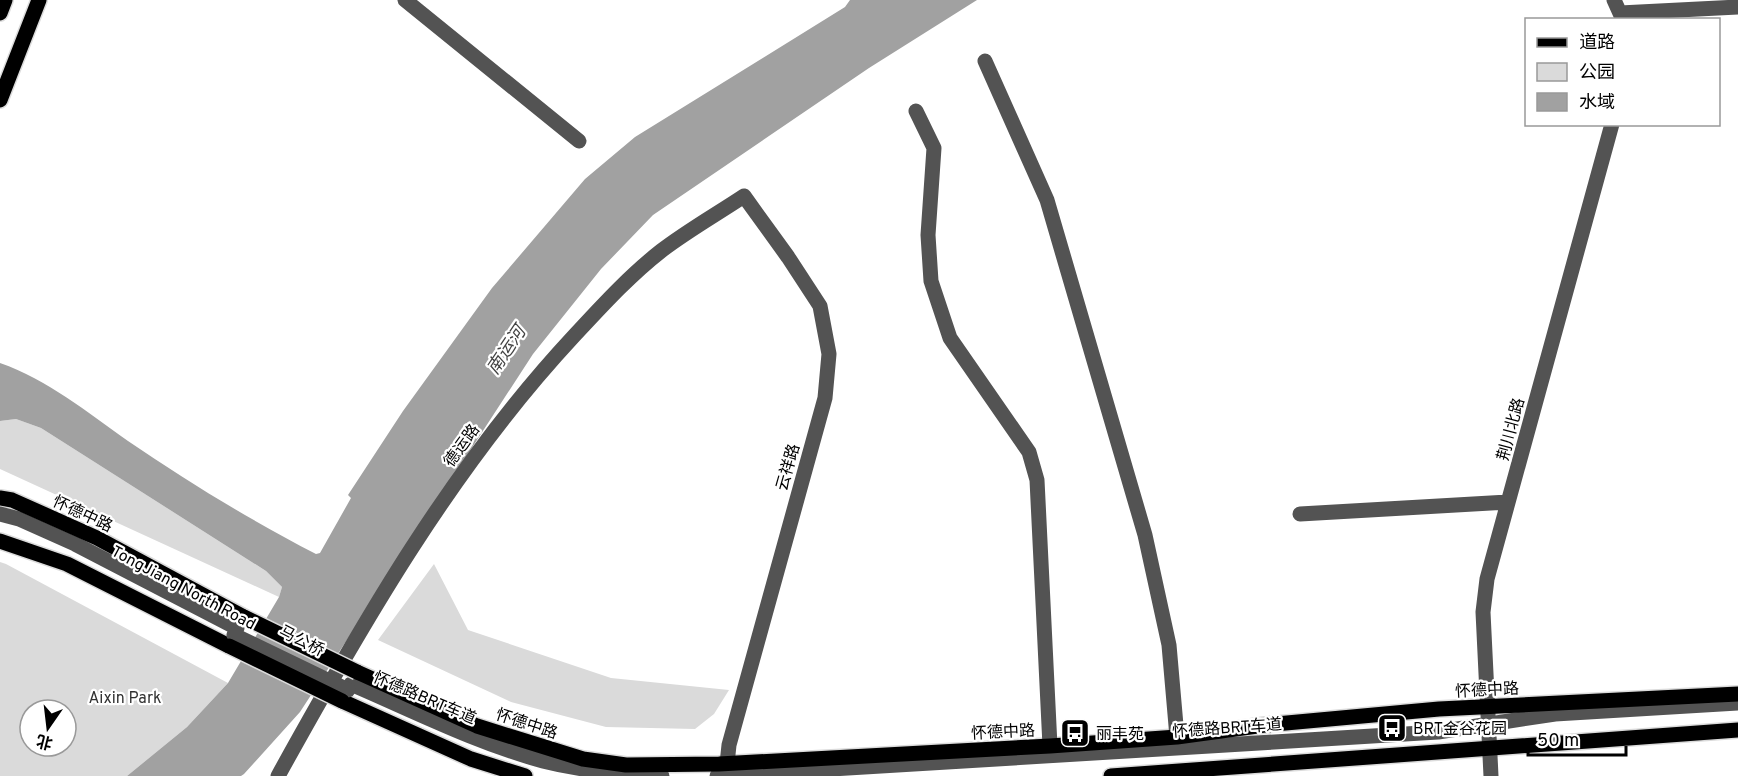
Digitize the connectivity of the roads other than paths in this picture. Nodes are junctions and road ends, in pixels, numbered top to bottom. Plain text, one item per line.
1 (5, 0) edge
2 (39, 0) edge
3 (405, 0) edge
4 (1738, 7) edge
5 (1619, 11) edge
6 (0, 13) edge
7 (985, 61) dead end
8 (0, 100) edge
9 (916, 111) dead end
10 (1611, 126) edge
11 (579, 141) dead end
12 (744, 196) joint
13 (4, 497) edge
14 (1508, 502) junction
15 (0, 514) edge
16 (1300, 514) dead end
17 (0, 523) edge
18 (0, 540) edge
19 (236, 631) junction
20 (349, 687) junction
21 (1738, 694) edge
22 (1738, 703) edge
23 (1488, 706) junction
24 (1738, 711) edge
25 (1489, 728) junction
26 (1738, 730) edge
27 (1177, 737) junction
28 (1050, 746) junction
29 (1489, 748) junction
30 (727, 764) junction
31 (278, 776) edge
32 (525, 776) edge
33 (576, 776) edge
34 (662, 776) edge
35 (717, 776) edge
36 (878, 776) edge
37 (1112, 776) edge
38 (1491, 776) edge

1 - 6 main road
2 - 8 main road
3 - 11 street
4 - 5 street
7 - 27 street
9 - 28 street
10 - 14 street, 荆川北路
12 - 30 street, 云祥路
12 - 31 street, 德运路
13 - 19 main road, 怀德中路
14 - 16 street
14 - 23 street, 荆川北路
15 - 19 street
17 - 19 street, TongJiang North Road
18 - 19 main road
19 - 20 main road, 马公桥, bridge
19 - 20 main road, bridge
20 - 30 main road, 怀德中路
20 - 32 main road
20 - 33 street, 怀德路BRT车道
20 - 34 street, 怀德路BRT车道
21 - 23 main road, 怀德中路
22 - 25 street, 怀德路BRT车道
23 - 25 street, 荆川北路
23 - 27 main road, 怀德中路
24 - 25 street, 怀德路BRT车道
25 - 29 street, 荆川北路
25 - 35 street, 怀德路BRT车道
25 - 36 street, 怀德路BRT车道
26 - 29 main road
27 - 28 main road, 怀德中路
28 - 30 main road, 怀德中路
29 - 37 main road
29 - 38 street, 荆川北路

